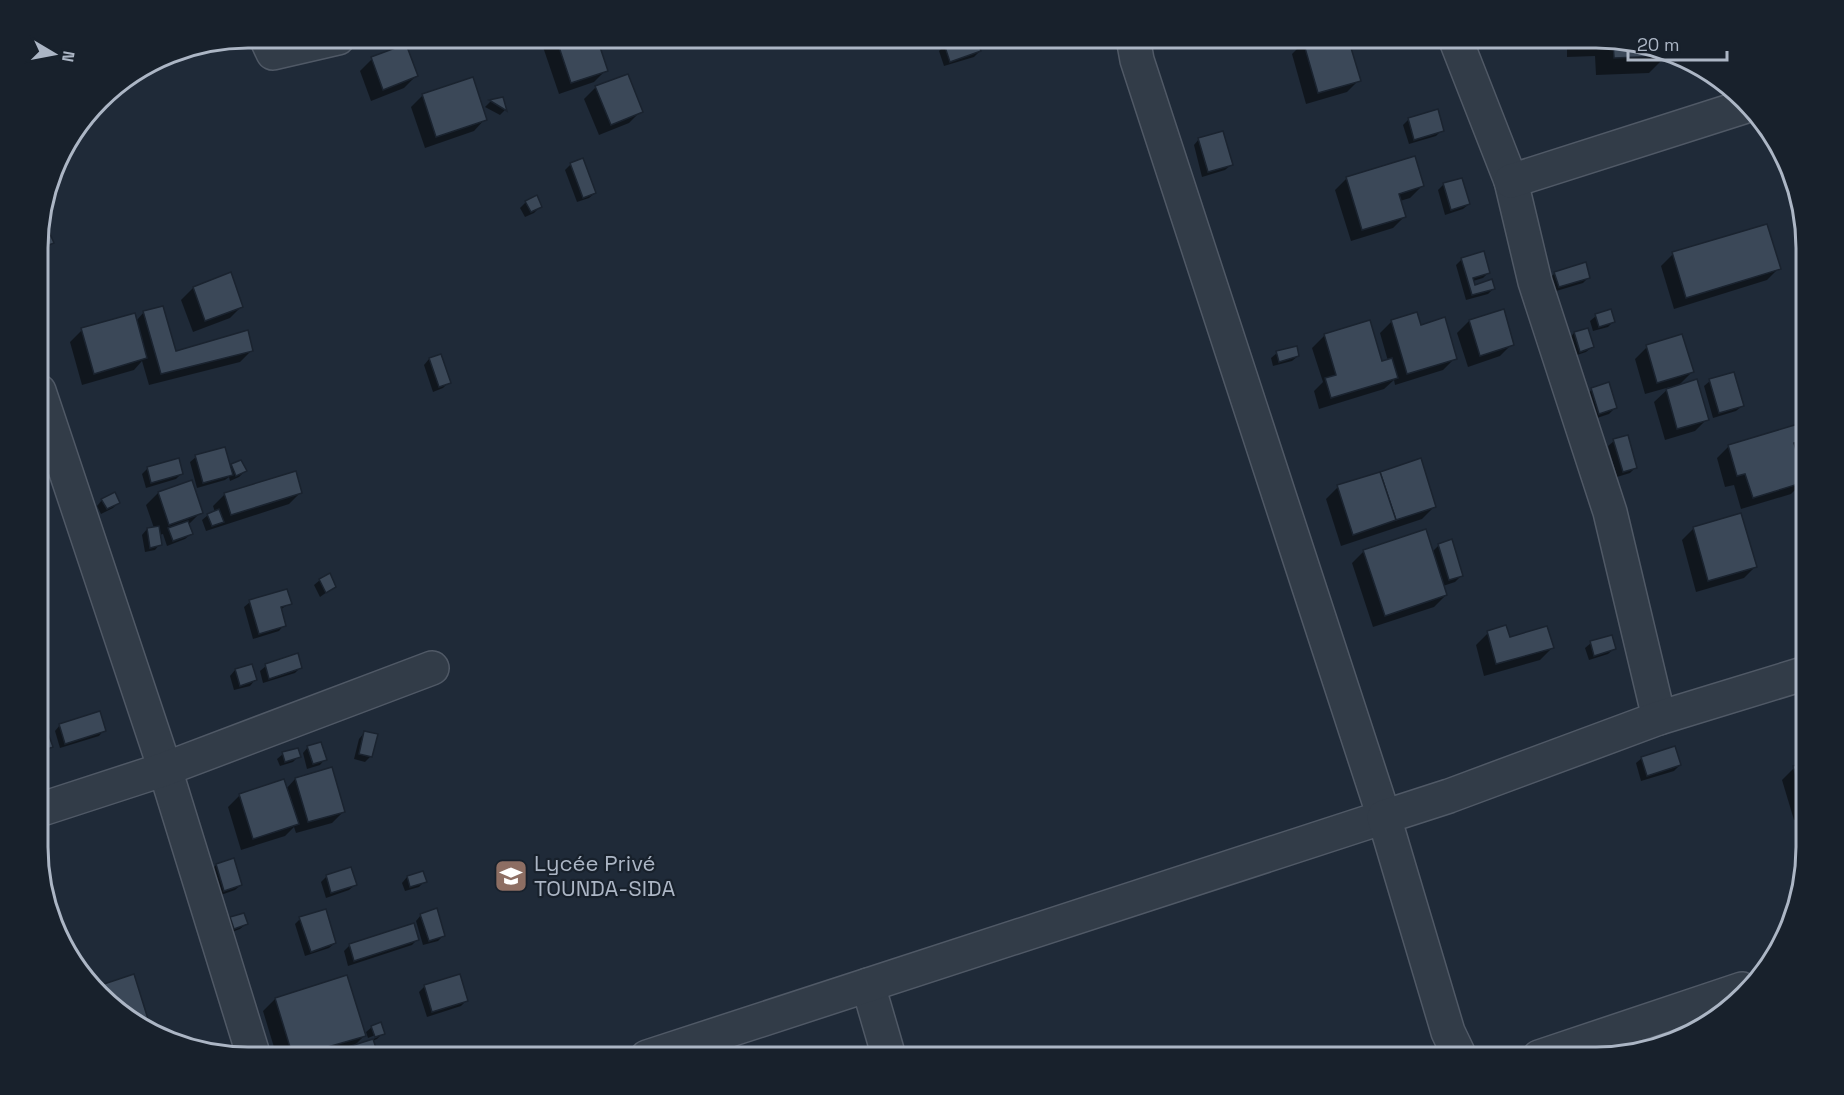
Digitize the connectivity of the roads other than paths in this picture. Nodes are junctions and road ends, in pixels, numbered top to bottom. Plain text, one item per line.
1 (271, 48) edge
2 (292, 48) edge
3 (1135, 48) edge
4 (1459, 48) edge
5 (1738, 108) edge
6 (1511, 181) junction
7 (48, 418) edge
8 (432, 668) dead end
9 (1796, 676) edge
10 (1659, 718) junction
11 (165, 769) junction
12 (48, 807) edge
13 (1384, 817) junction
14 (868, 986) junction
15 (1733, 992) edge
16 (251, 1047) edge
17 (678, 1047) edge
18 (886, 1047) edge
19 (1455, 1047) edge
20 (1569, 1047) edge

1 - 2 street
3 - 13 street
4 - 6 street
5 - 6 street
6 - 10 street
7 - 11 street
8 - 11 street
9 - 10 street
10 - 13 street
11 - 12 street
11 - 16 street
13 - 14 street
13 - 19 street
14 - 17 street
14 - 18 street
15 - 20 street

